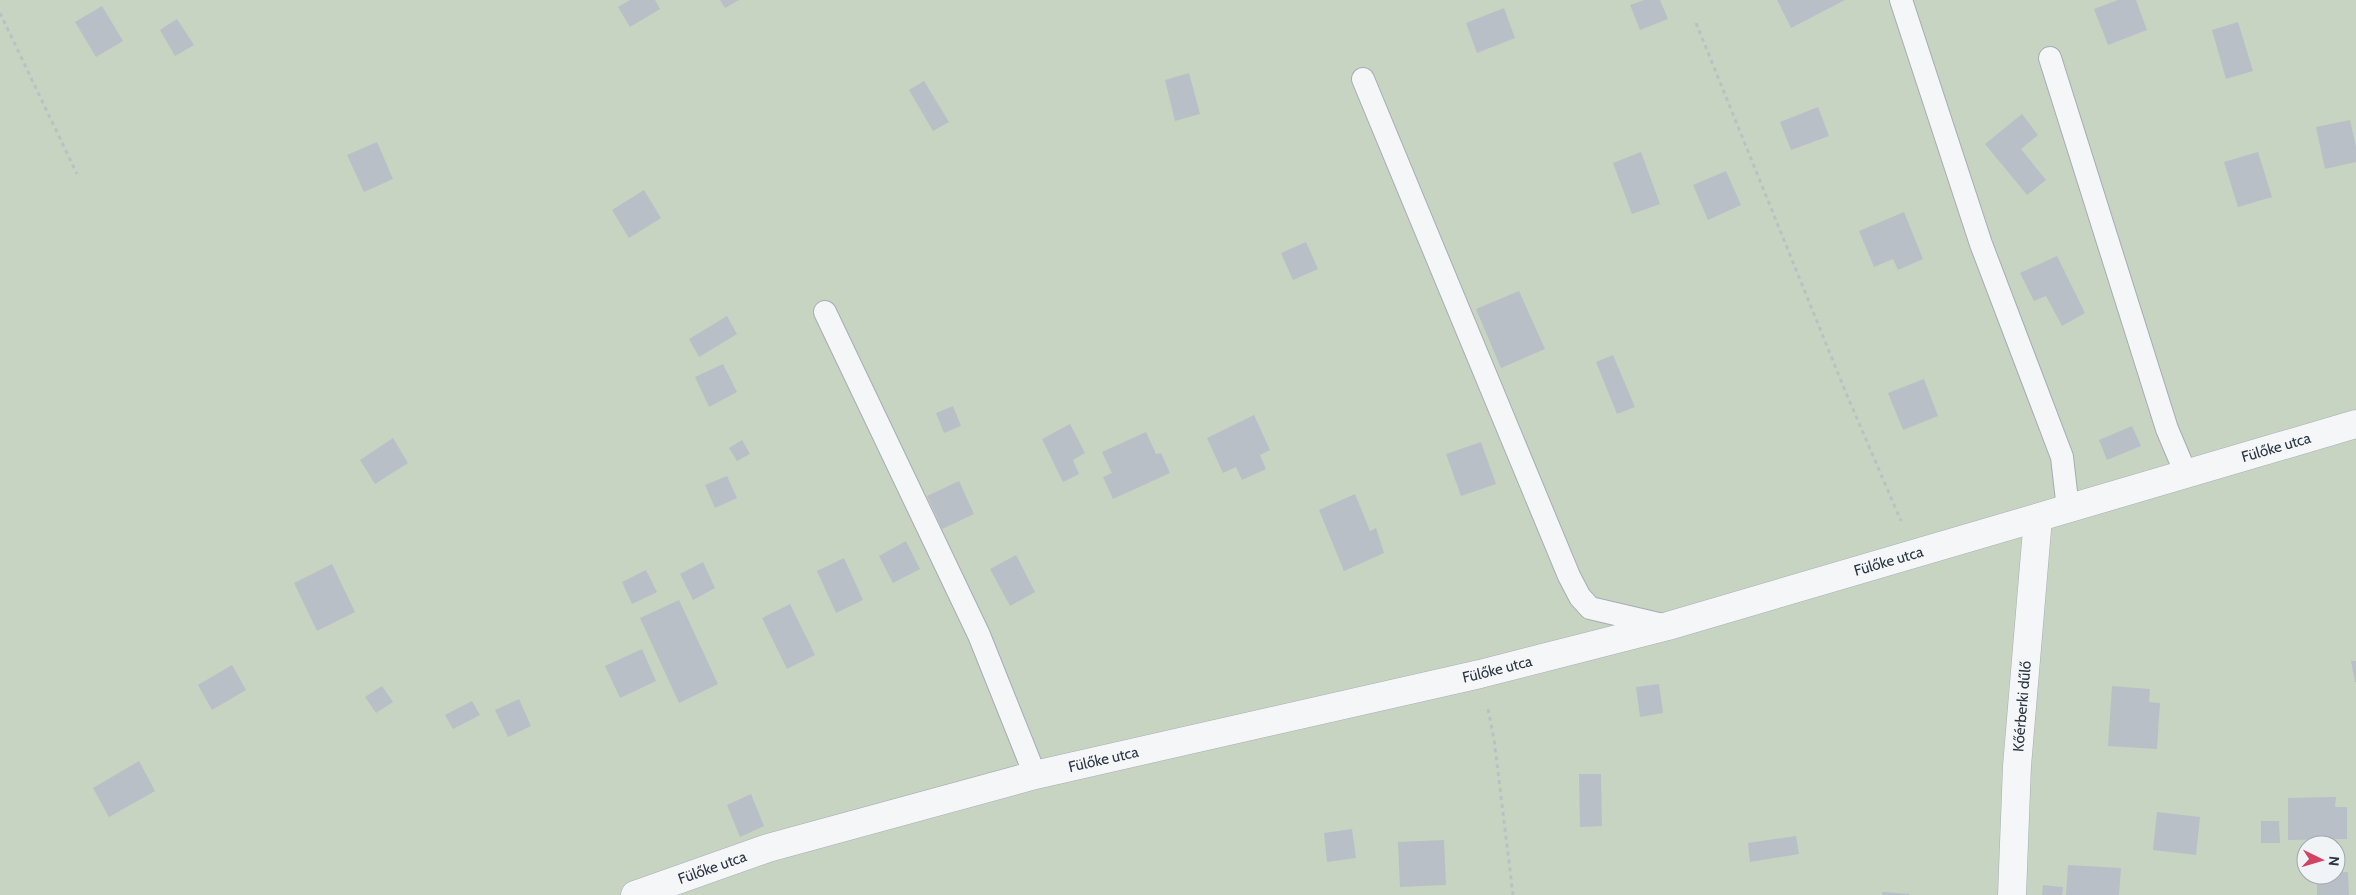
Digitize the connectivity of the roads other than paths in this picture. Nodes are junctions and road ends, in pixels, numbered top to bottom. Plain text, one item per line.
1 (1901, 0) edge
2 (2050, 58) dead end
3 (1363, 79) dead end
4 (825, 312) dead end
5 (2356, 424) edge
6 (2186, 474) junction
7 (2068, 509) junction
8 (2038, 518) junction
9 (1668, 626) junction
10 (1035, 775) junction
11 (635, 895) edge
12 (2012, 895) edge

1 - 7 lane
2 - 6 lane
3 - 9 lane
4 - 10 lane
5 - 6 street, Fülőke utca
6 - 7 street, Fülőke utca
7 - 8 street, Fülőke utca
8 - 9 street, Fülőke utca
8 - 12 street, Kőérberki dűlő
9 - 10 street, Fülőke utca
10 - 11 street, Fülőke utca

